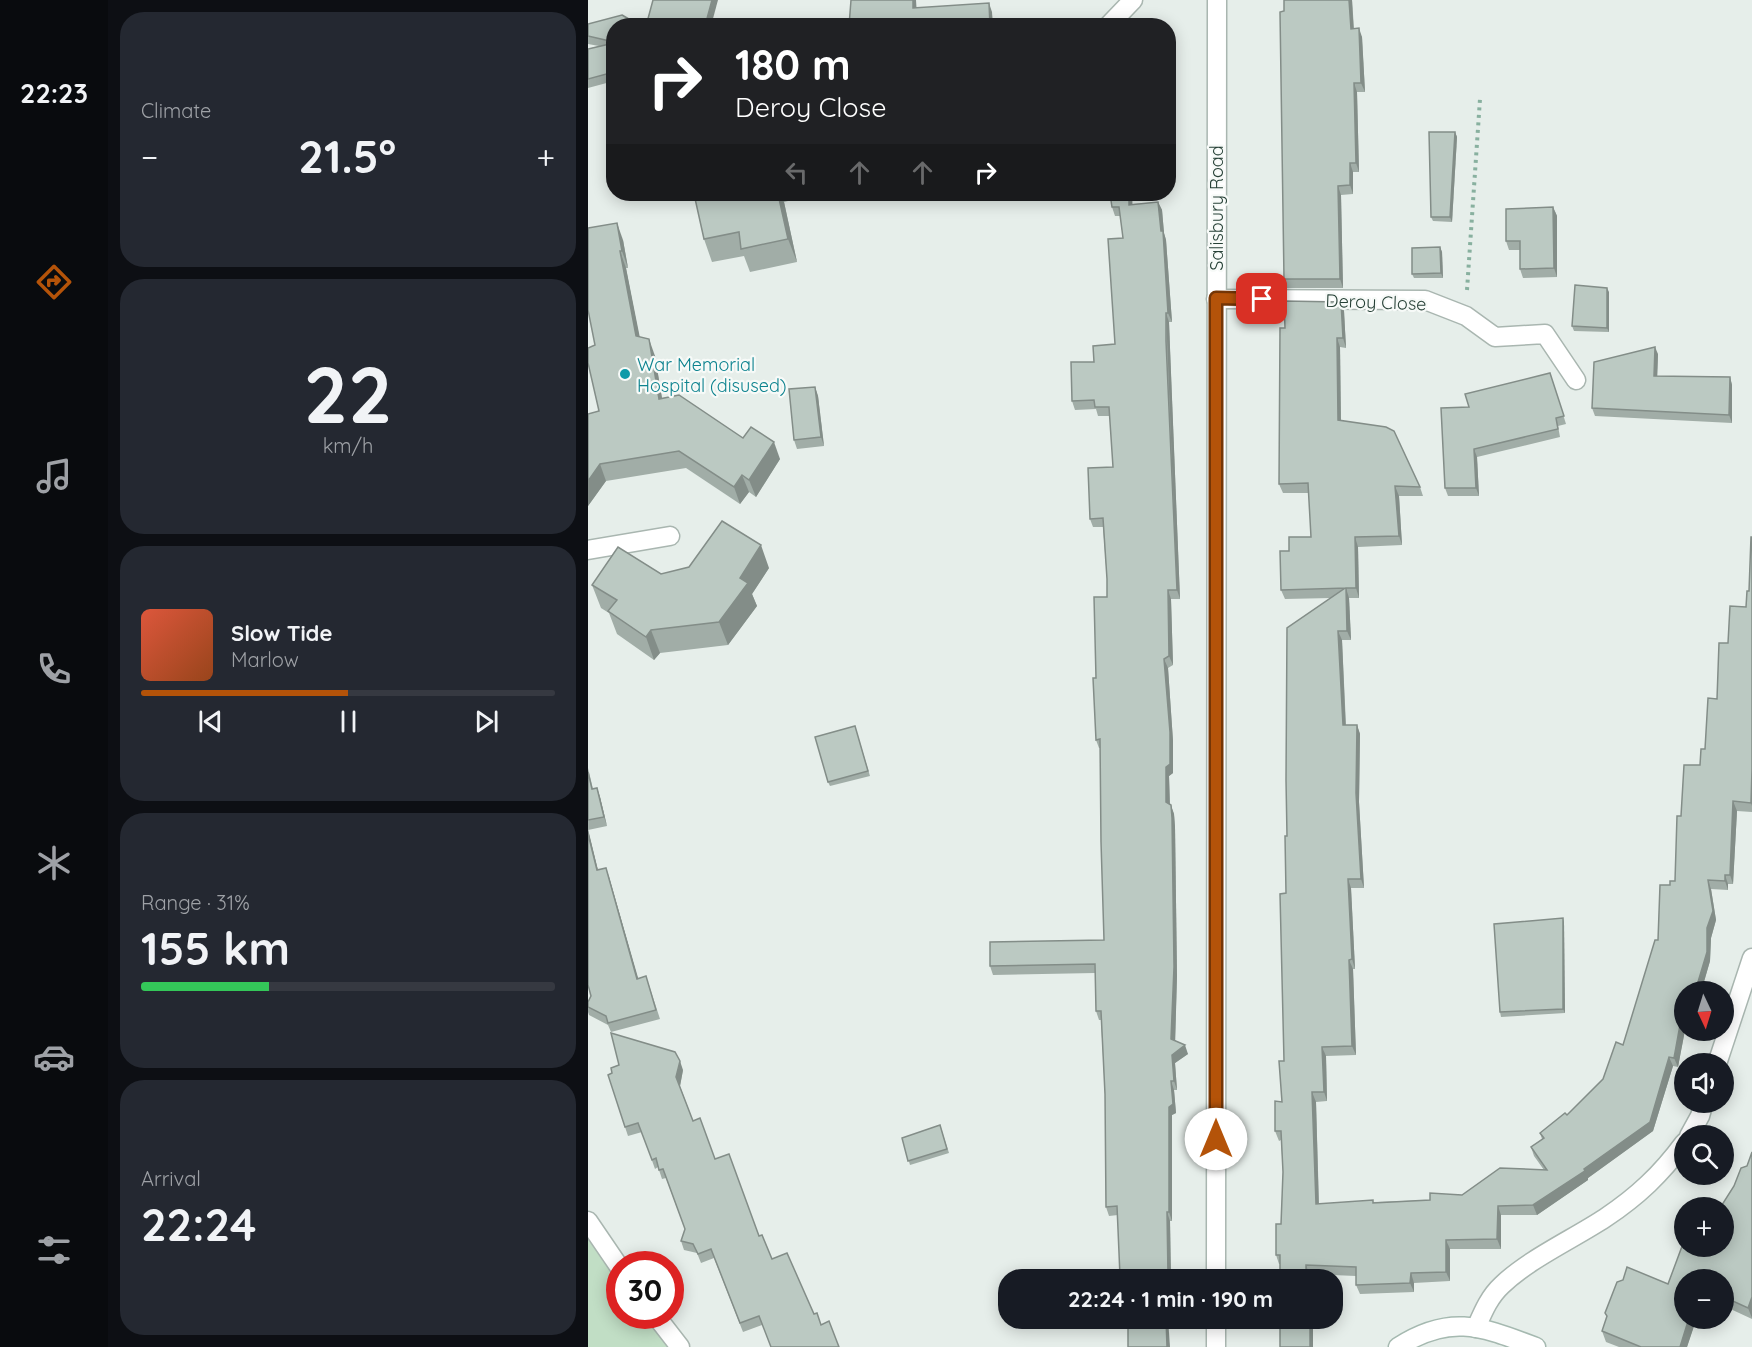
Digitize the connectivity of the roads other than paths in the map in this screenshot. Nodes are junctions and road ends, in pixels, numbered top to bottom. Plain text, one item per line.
1 (1133, 0) edge
2 (1217, 0) edge
3 (1116, 18) edge
4 (1216, 298) junction
5 (1576, 380) dead end
6 (670, 536) dead end
7 (588, 550) edge
8 (1752, 958) edge
9 (1721, 1053) edge
10 (1674, 1156) edge
11 (588, 1221) edge
12 (608, 1251) edge
13 (1216, 1269) edge
14 (1476, 1328) junction
15 (666, 1329) edge
16 (1216, 1329) edge
17 (680, 1347) edge
18 (1216, 1347) edge
19 (1398, 1347) edge
20 (1536, 1347) edge

1 - 3 street
2 - 4 street, Salisbury Road
4 - 5 street, Deroy Close
4 - 13 street, Salisbury Road
6 - 7 street
8 - 9 street
10 - 14 street
11 - 12 street
14 - 19 street
14 - 20 street
15 - 17 street
16 - 18 street

